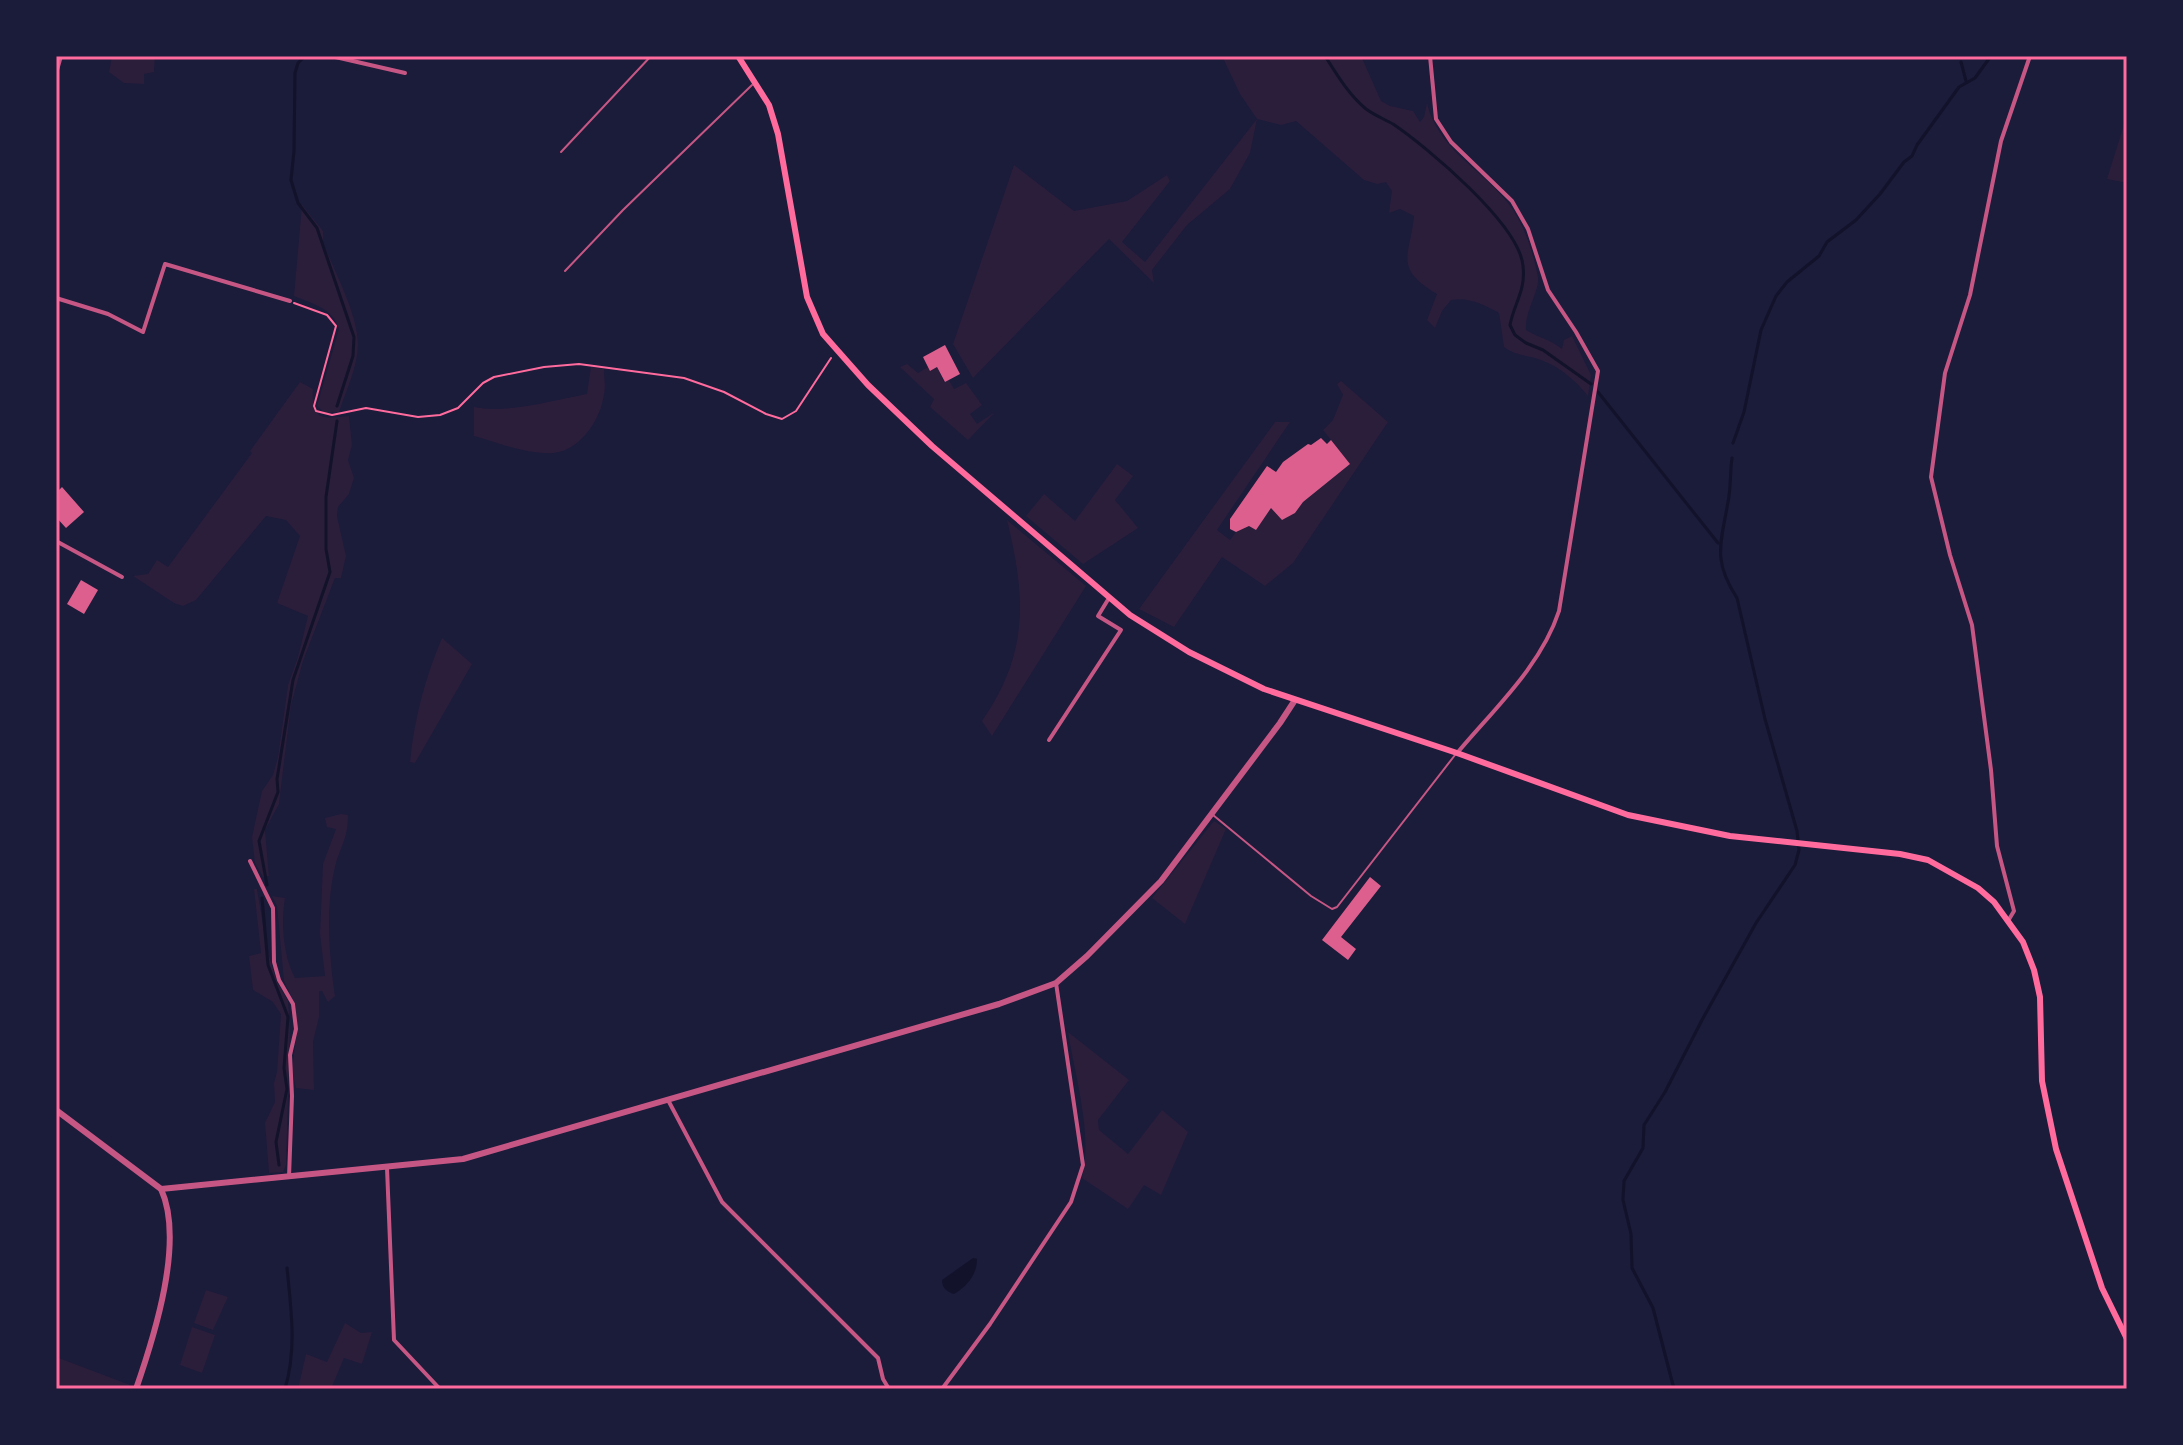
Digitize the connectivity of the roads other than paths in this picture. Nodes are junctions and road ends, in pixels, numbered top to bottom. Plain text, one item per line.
1 (60, 56) edge
2 (331, 56) edge
3 (651, 56) edge
4 (738, 56) edge
5 (1430, 56) edge
6 (2030, 56) edge
7 (56, 70) edge
8 (405, 73) dead end
9 (756, 81) junction
10 (561, 152) dead end
11 (565, 271) dead end
12 (56, 298) edge
13 (290, 301) road end
14 (56, 541) edge
15 (122, 577) dead end
16 (1109, 598) junction
17 (1295, 700) junction
18 (1049, 740) dead end
19 (1457, 753) junction
20 (1212, 814) junction
21 (250, 861) dead end
22 (2008, 921) junction
23 (1056, 983) junction
24 (668, 1100) junction
25 (56, 1110) edge
26 (387, 1168) junction
27 (289, 1177) junction
28 (161, 1189) junction
29 (2127, 1339) edge
30 (136, 1389) edge
31 (440, 1389) edge
32 (889, 1389) edge
33 (942, 1389) edge

1 - 7 street
2 - 8 street
3 - 10 lane
4 - 9 main road
5 - 19 street
6 - 22 street
9 - 11 lane
9 - 16 main road
12 - 13 street
14 - 15 street
16 - 17 main road
16 - 18 street
17 - 19 main road
17 - 20 street
19 - 20 lane
19 - 22 main road
20 - 23 street
21 - 27 street
22 - 29 main road
23 - 24 street
23 - 33 street
24 - 26 street
24 - 32 street
25 - 28 street
26 - 27 street
26 - 31 street
27 - 28 street
28 - 30 street

